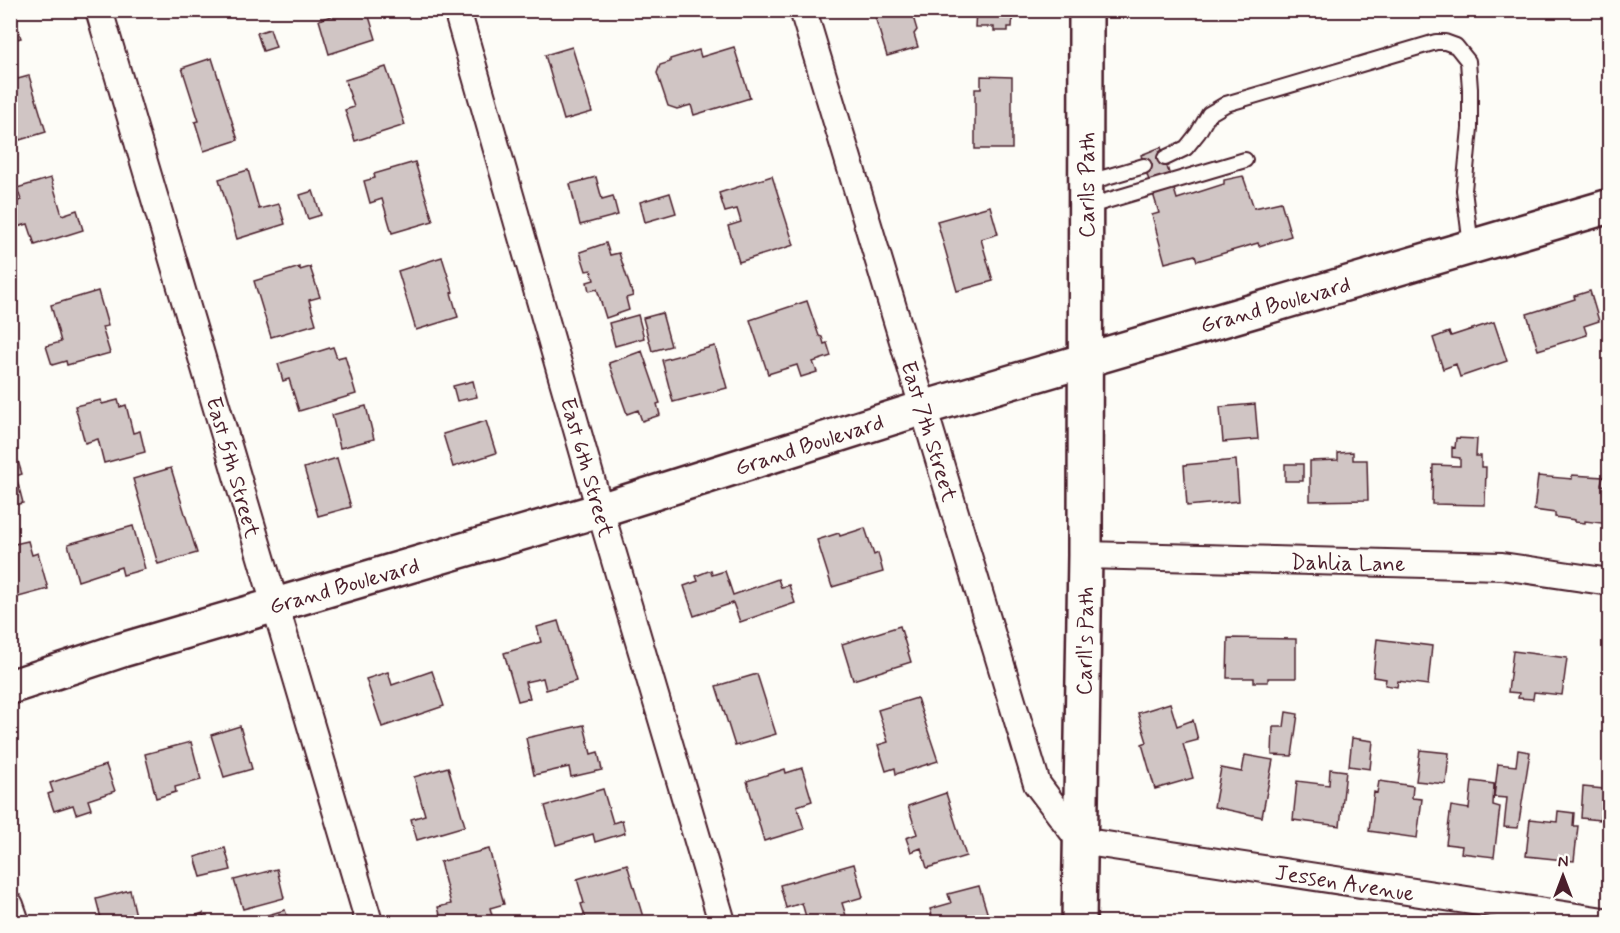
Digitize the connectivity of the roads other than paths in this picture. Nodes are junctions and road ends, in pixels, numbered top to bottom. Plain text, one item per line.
1 (99, 10) edge
2 (457, 10) edge
3 (803, 10) edge
4 (1086, 10) edge
5 (1164, 158) dead end
6 (1245, 160) dead end
7 (1144, 166) dead end
8 (1086, 195) junction
9 (1610, 206) edge
10 (1471, 246) junction
11 (1085, 359) junction
12 (923, 408) junction
13 (600, 510) junction
14 (1085, 555) junction
15 (1610, 582) edge
16 (274, 605) junction
17 (10, 687) edge
18 (1080, 841) junction
19 (10, 905) edge
20 (16, 922) edge
21 (369, 922) edge
22 (722, 922) edge
23 (1079, 922) edge
24 (1610, 922) edge

1 - 16 street, East 5th Street
2 - 13 street, East 6th Street
3 - 12 street, East 7th Street
4 - 8 street, Carlls Path
5 - 10 lane
6 - 8 lane
7 - 8 lane
8 - 11 street, Carlls Path
9 - 10 street, Grand Boulevard
10 - 11 street, Grand Boulevard
11 - 12 street, Grand Boulevard
11 - 14 street, Carll's Path
12 - 13 street, Grand Boulevard
12 - 18 street, East 7th Street
13 - 16 street, Grand Boulevard
13 - 22 street, East 6th Street
14 - 15 street, Dahlia Lane
14 - 18 street, Carll's Path
16 - 17 street, Grand Boulevard
16 - 21 street, East 5th Street
18 - 23 street, Carll's Path
18 - 24 street, Jessen Avenue
19 - 20 street

